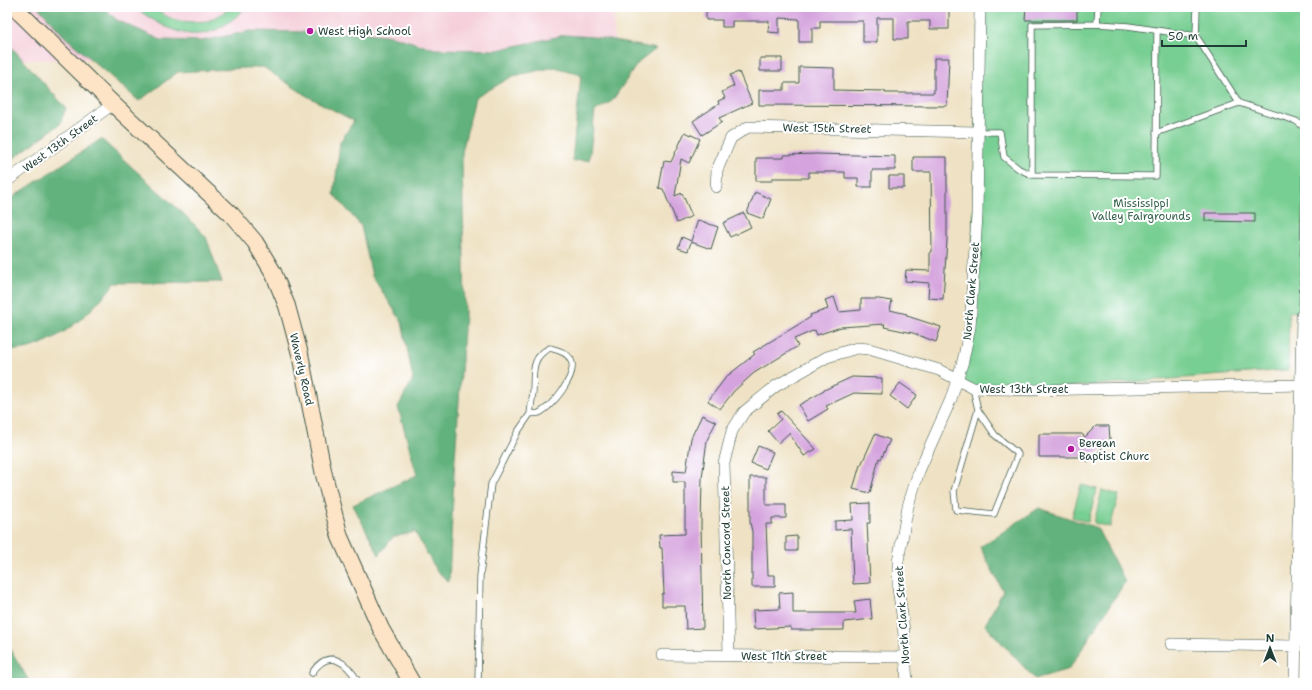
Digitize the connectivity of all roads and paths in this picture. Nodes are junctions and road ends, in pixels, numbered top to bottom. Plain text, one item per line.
1 (14, 7) edge
2 (980, 7) edge
3 (1098, 7) edge
4 (1197, 7) edge
5 (1097, 24) junction
6 (1157, 31) junction
7 (1196, 36) junction
8 (1239, 103) junction
9 (113, 104) junction
10 (1305, 128) edge
11 (977, 132) junction
12 (1156, 133) junction
13 (1305, 170) edge
14 (1032, 175) junction
15 (7, 181) edge
16 (716, 187) dead end
17 (1302, 315) joint
18 (957, 380) junction
19 (1303, 385) edge
20 (973, 388) junction
21 (978, 410) junction
22 (530, 414) junction
23 (732, 431) joint
24 (1171, 644) dead end
25 (1296, 646) junction
26 (662, 654) dead end
27 (729, 656) junction
28 (905, 657) junction
29 (312, 674) dead end
30 (359, 683) edge
31 (412, 683) edge
32 (478, 683) edge
33 (907, 683) edge
34 (1295, 683) edge

1 - 9 street, Waverly Road
2 - 11 street, North Clark Street
3 - 5 lane
4 - 7 lane
5 - 6 lane
5 - 14 lane
6 - 7 lane
6 - 12 lane
7 - 8 lane
8 - 10 lane
8 - 12 lane
9 - 15 street, West 13th Street
9 - 31 street, Waverly Road
11 - 14 lane
11 - 16 street, West 15th Street
11 - 18 street, North Clark Street
12 - 14 lane
13 - 17 lane
17 - 19 street
18 - 20 street, West 13th Street
18 - 23 street, West 13th Street
18 - 28 street, North Clark Street
19 - 20 street, West 13th Street
19 - 25 street
20 - 21 lane
21 - 21 lane
22 - 22 lane
22 - 32 lane
23 - 27 street, North Concord Street
24 - 25 street
25 - 34 street
26 - 27 street, West 11th Street
27 - 28 street, West 11th Street
28 - 33 street, North Clark Street
29 - 30 lane

